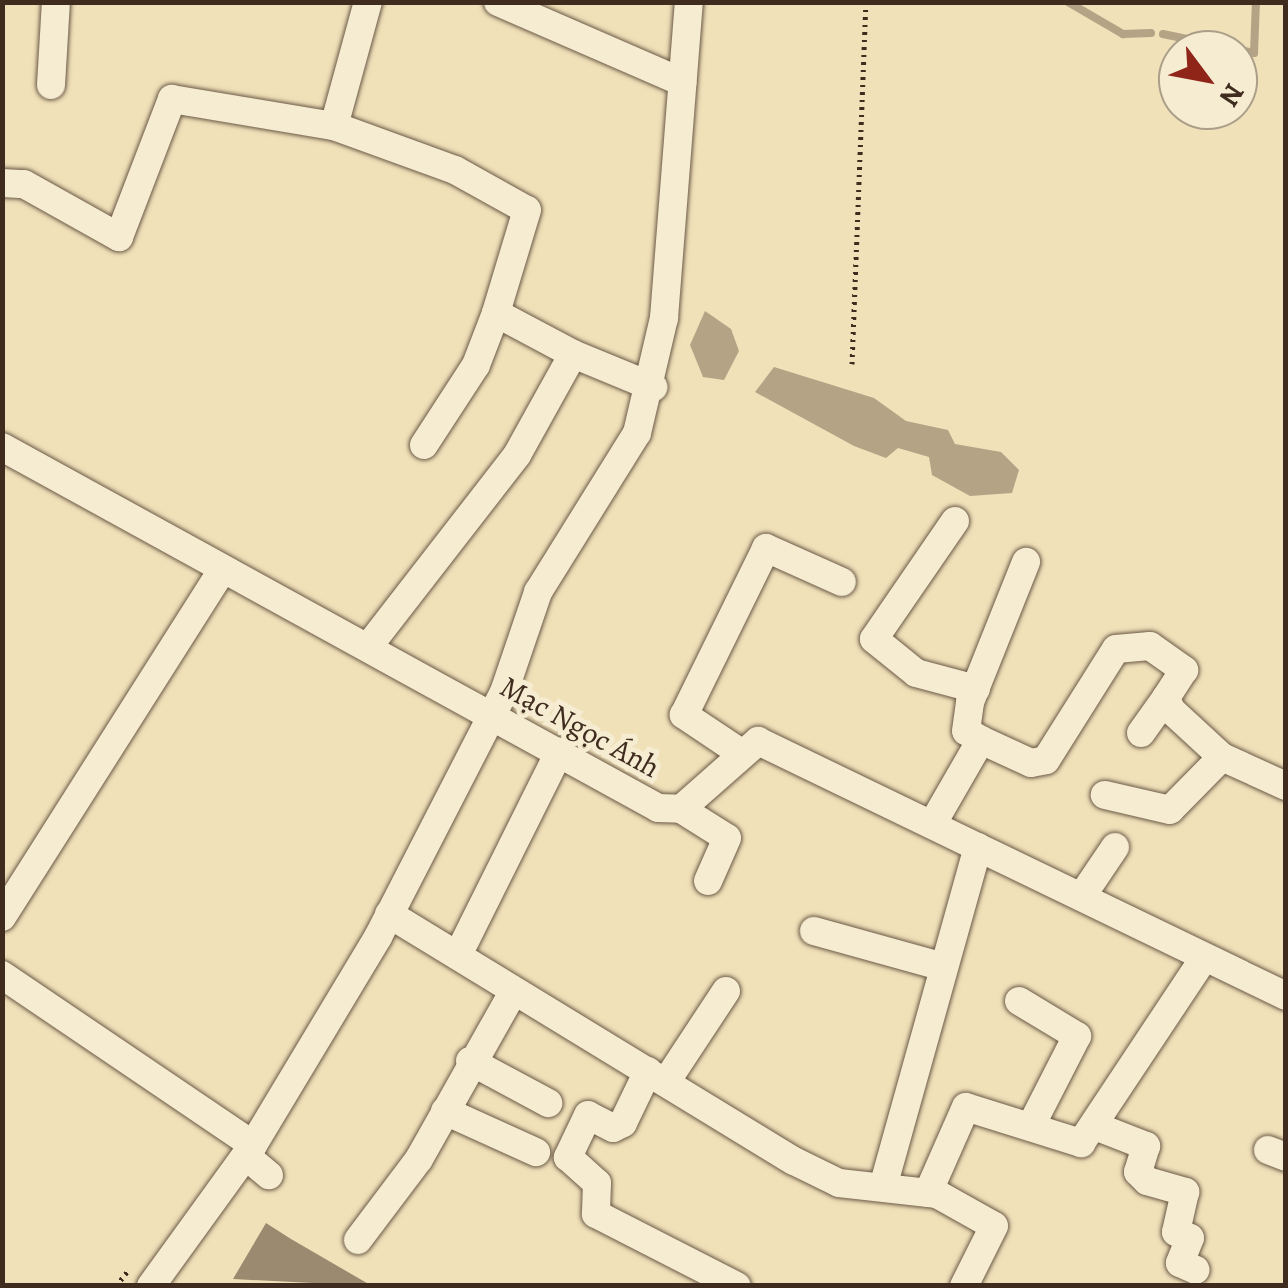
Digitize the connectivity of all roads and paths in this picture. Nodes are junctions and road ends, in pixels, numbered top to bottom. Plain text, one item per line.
1 (56, 2) edge
2 (368, 2) edge
3 (498, 2) edge
4 (689, 2) edge
5 (866, 2) edge
6 (682, 82) junction
7 (51, 85) dead end
8 (334, 126) junction
9 (2, 183) edge
10 (496, 313) junction
11 (574, 354) junction
12 (852, 364) dead end
13 (653, 387) junction
14 (424, 444) dead end
15 (2, 446) edge
16 (955, 522) dead end
17 (1026, 562) dead end
18 (222, 570) junction
19 (842, 582) dead end
20 (368, 647) junction
21 (976, 689) junction
22 (1166, 698) junction
23 (492, 715) junction
24 (1142, 733) dead end
25 (980, 740) junction
26 (559, 752) junction
27 (741, 753) junction
28 (1222, 758) junction
29 (1286, 786) edge
30 (1105, 795) dead end
31 (681, 810) junction
32 (933, 823) junction
33 (978, 847) junction
34 (1114, 847) dead end
35 (708, 881) dead end
36 (1082, 896) junction
37 (389, 914) junction
38 (2, 918) edge
39 (814, 931) dead end
40 (459, 953) junction
41 (1204, 958) junction
42 (940, 966) junction
43 (2, 975) edge
44 (726, 991) dead end
45 (513, 992) junction
46 (1286, 996) edge
47 (1020, 1001) dead end
48 (470, 1061) junction
49 (657, 1076) junction
50 (548, 1103) dead end
51 (446, 1111) junction
52 (1032, 1124) junction
53 (1095, 1126) junction
54 (250, 1150) junction
55 (536, 1152) dead end
56 (269, 1174) dead end
57 (884, 1187) junction
58 (928, 1193) junction
59 (358, 1240) dead end
60 (1196, 1270) dead end
61 (152, 1286) edge
62 (737, 1286) edge
63 (964, 1286) edge

1 - 7 street
2 - 8 street
3 - 6 street
4 - 6 street
5 - 12 path
6 - 13 street
8 - 9 street
8 - 10 street
10 - 11 street
10 - 14 street
11 - 13 street
11 - 20 street
13 - 23 street
15 - 18 street, Mạc Ngọc Ánh
16 - 21 street
17 - 21 street
18 - 20 street, Mạc Ngọc Ánh
18 - 38 street
19 - 27 street
20 - 23 street, Mạc Ngọc Ánh
21 - 25 street
22 - 24 street
22 - 25 street
22 - 28 street
23 - 26 street, Mạc Ngọc Ánh
23 - 37 street
25 - 32 street
26 - 31 street, Mạc Ngọc Ánh
26 - 40 street
27 - 31 street, Mạc Ngọc Ánh
27 - 32 street
28 - 29 street
28 - 30 street
31 - 35 street
32 - 33 street
33 - 36 street
33 - 42 street
34 - 36 street
36 - 41 street
37 - 40 street
37 - 54 street
39 - 42 street
40 - 45 street
41 - 46 street
41 - 53 street
42 - 57 street
43 - 54 street
44 - 49 street
45 - 48 street
45 - 49 street
47 - 52 street
48 - 50 street
48 - 51 street
49 - 57 street
49 - 62 street
51 - 55 street
51 - 59 street
52 - 53 street
52 - 58 street
53 - 60 street
54 - 56 street
54 - 61 street
57 - 58 street
58 - 63 street

